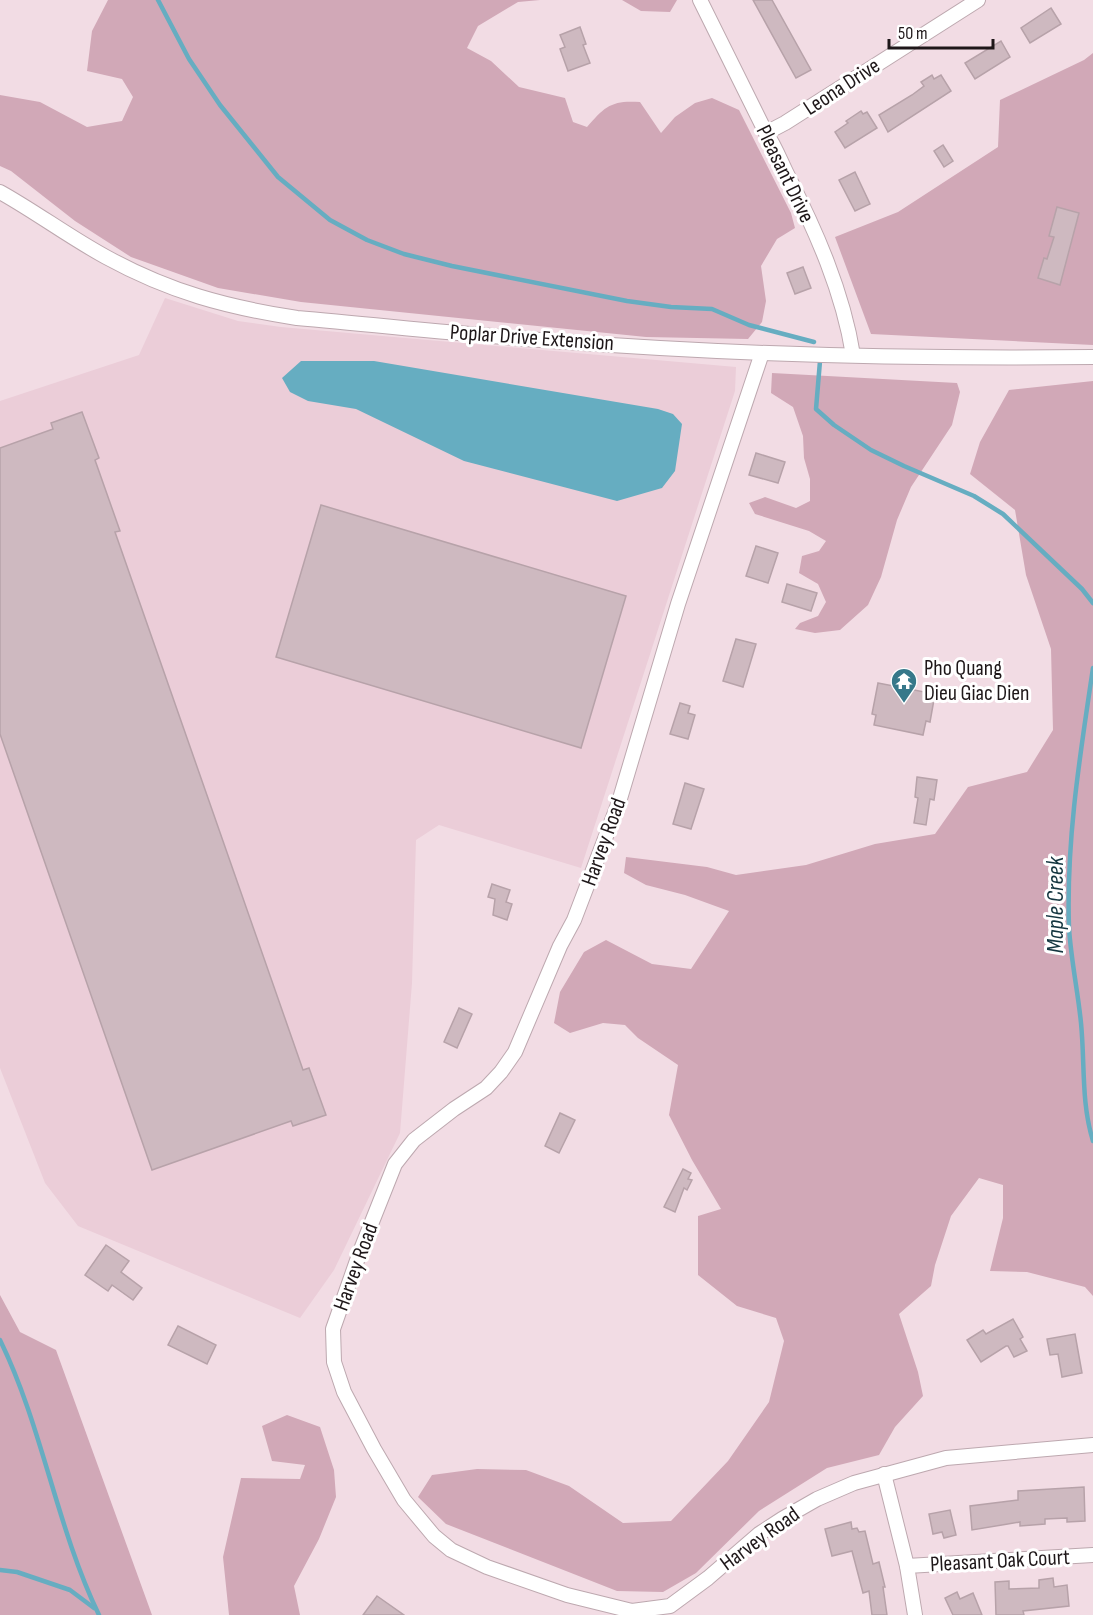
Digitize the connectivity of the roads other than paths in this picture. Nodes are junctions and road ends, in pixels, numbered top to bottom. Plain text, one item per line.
1 (700, 0) edge
2 (978, 0) edge
3 (958, 5) edge
4 (766, 134) junction
5 (0, 192) edge
6 (762, 353) junction
7 (853, 355) junction
8 (1093, 357) edge
9 (1093, 1445) edge
10 (884, 1474) junction
11 (1093, 1555) edge
12 (907, 1566) junction
13 (915, 1615) edge

1 - 4 street, Pleasant Drive
2 - 3 street, Leona Drive
3 - 4 street, Leona Drive
4 - 7 street, Pleasant Drive
5 - 6 street, Poplar Drive Extension
6 - 7 street, Poplar Drive Extension
6 - 10 street, Harvey Road
7 - 8 street, Poplar Drive Extension
9 - 10 street, Harvey Road
10 - 12 street
11 - 12 street, Pleasant Oak Court
12 - 13 street

